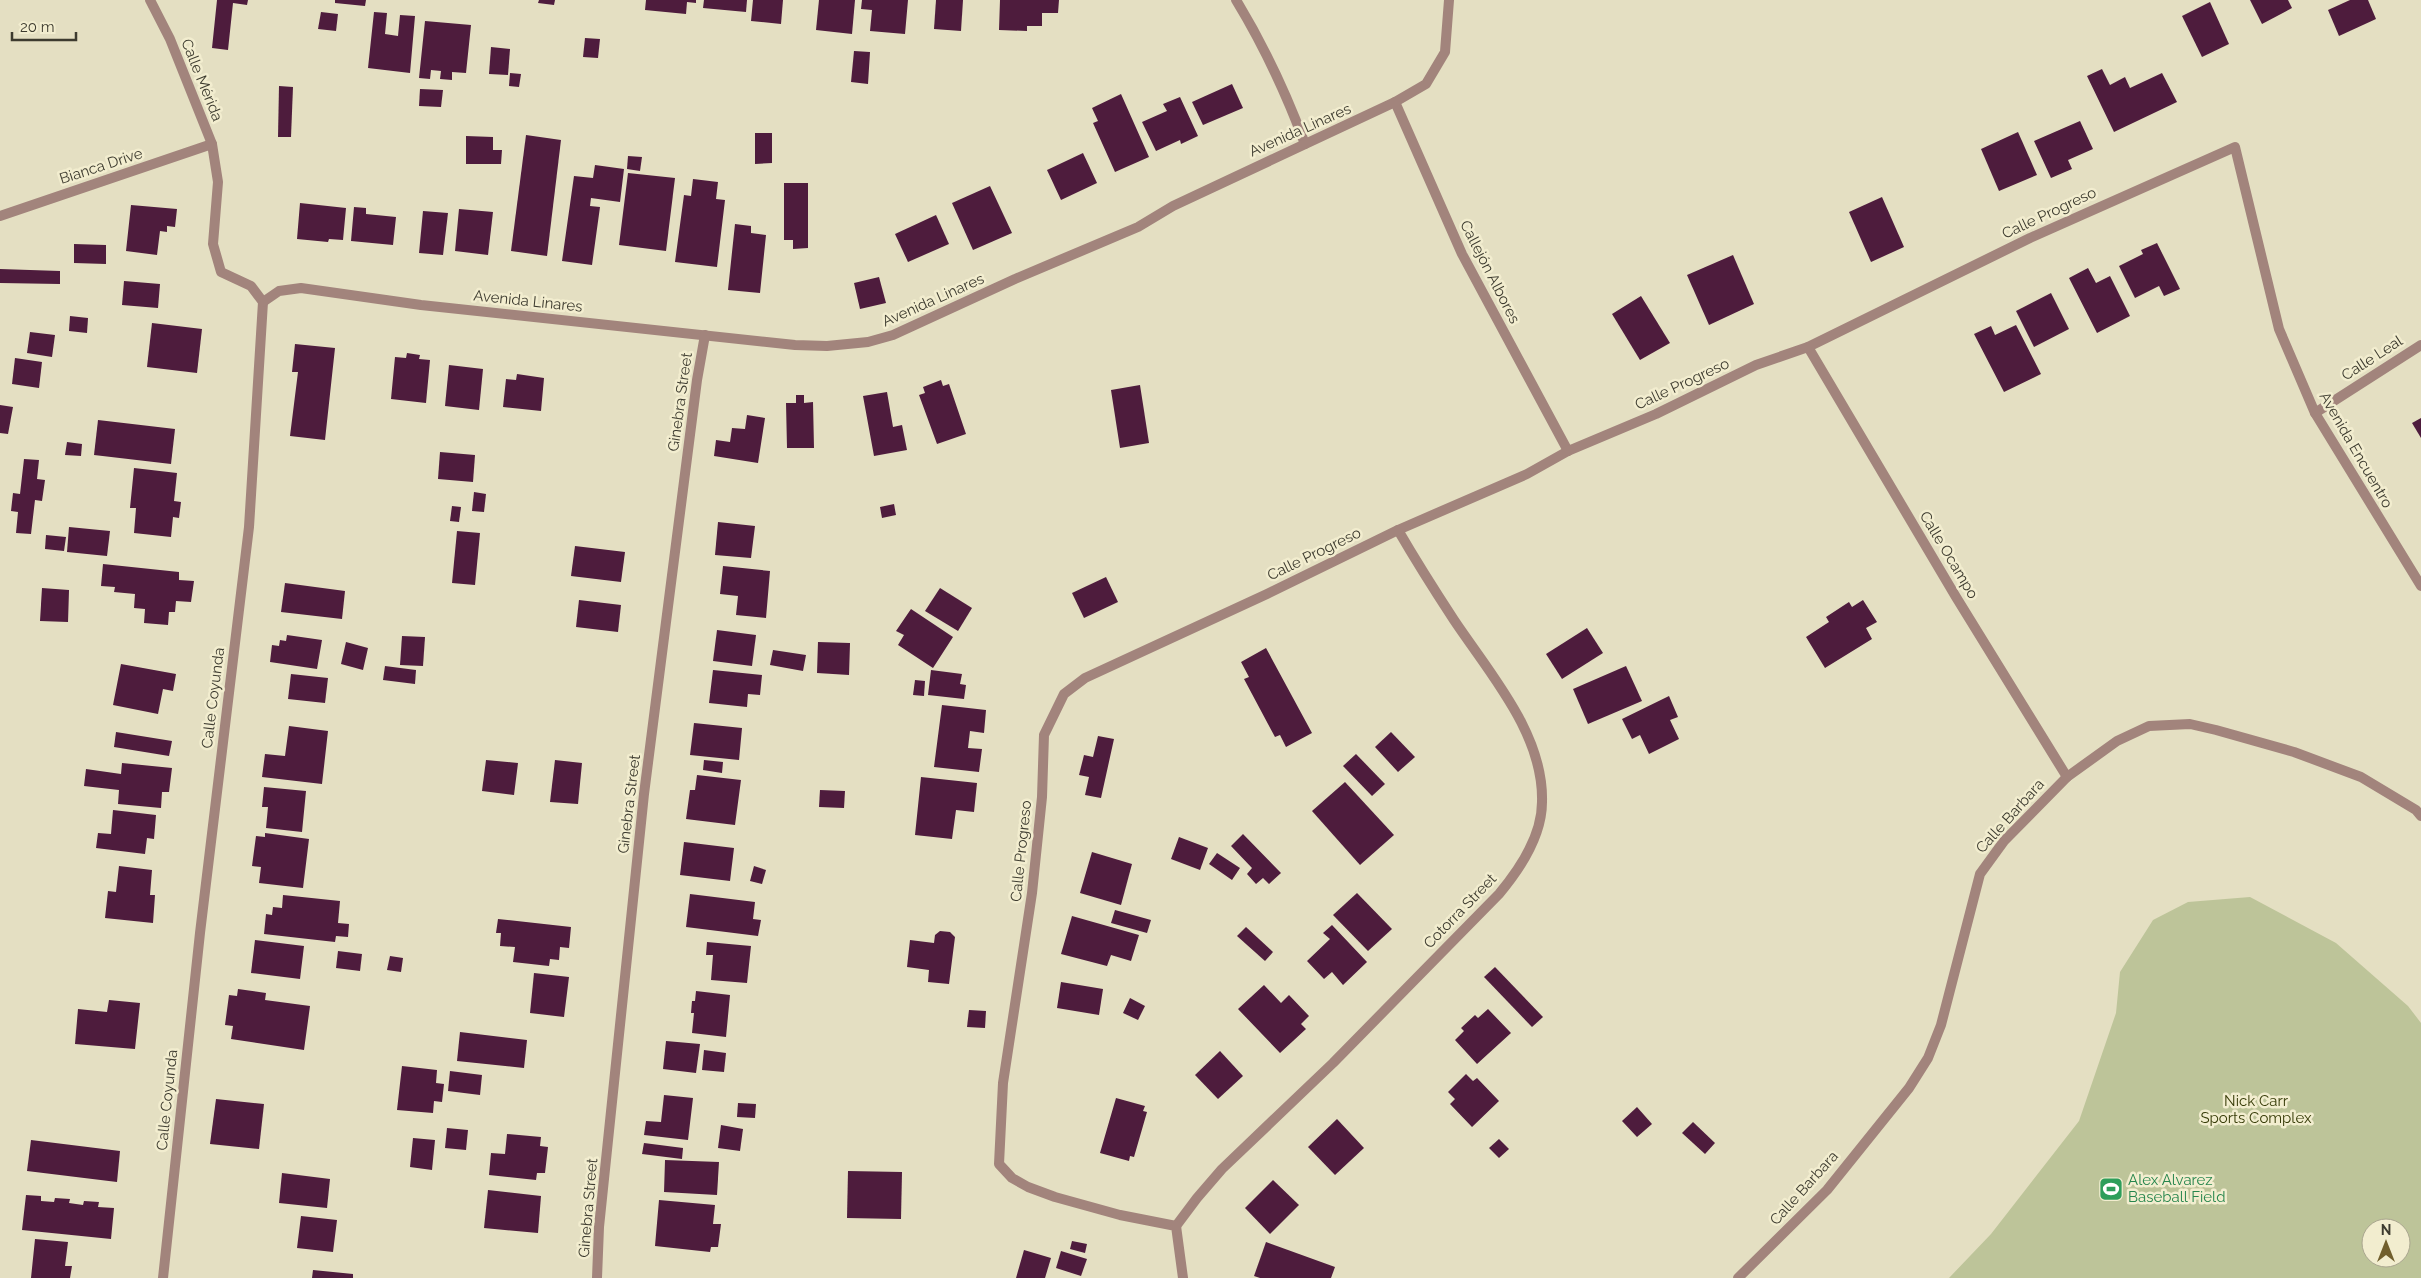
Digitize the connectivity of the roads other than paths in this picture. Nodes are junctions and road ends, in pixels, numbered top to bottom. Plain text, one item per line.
1 (150, 0) edge
2 (1236, 0) edge
3 (1449, 0) edge
4 (1395, 102) junction
5 (212, 144) junction
6 (1305, 144) junction
7 (2235, 147) joint
8 (0, 216) edge
9 (263, 302) junction
10 (705, 336) junction
11 (2421, 345) edge
12 (1808, 347) junction
13 (2315, 413) junction
14 (1568, 451) junction
15 (1398, 530) junction
16 (2421, 586) edge
17 (2067, 776) junction
18 (2421, 816) edge
19 (1176, 1226) junction
20 (163, 1278) edge
21 (597, 1278) edge
22 (1183, 1278) edge
23 (1738, 1278) edge

1 - 5 street, Calle Mérida
2 - 6 street
3 - 4 street, Avenida Linares
4 - 6 street, Avenida Linares
4 - 14 street, Callejón Albores
5 - 8 street, Bianca Drive
5 - 9 street
6 - 10 street, Avenida Linares
7 - 12 street, Calle Progreso
7 - 13 street, Avenida Encuentro
9 - 10 street, Avenida Linares
9 - 20 street, Calle Coyunda
10 - 21 street, Ginebra Street
11 - 13 street, Calle Leal
12 - 14 street, Calle Progreso
12 - 17 street, Calle Ocampo
13 - 16 street, Avenida Encuentro
14 - 15 street, Calle Progreso
15 - 19 street, Cotorra Street
15 - 19 street, Calle Progreso
17 - 18 street, Calle Barbara
17 - 23 street, Calle Barbara
19 - 22 street

